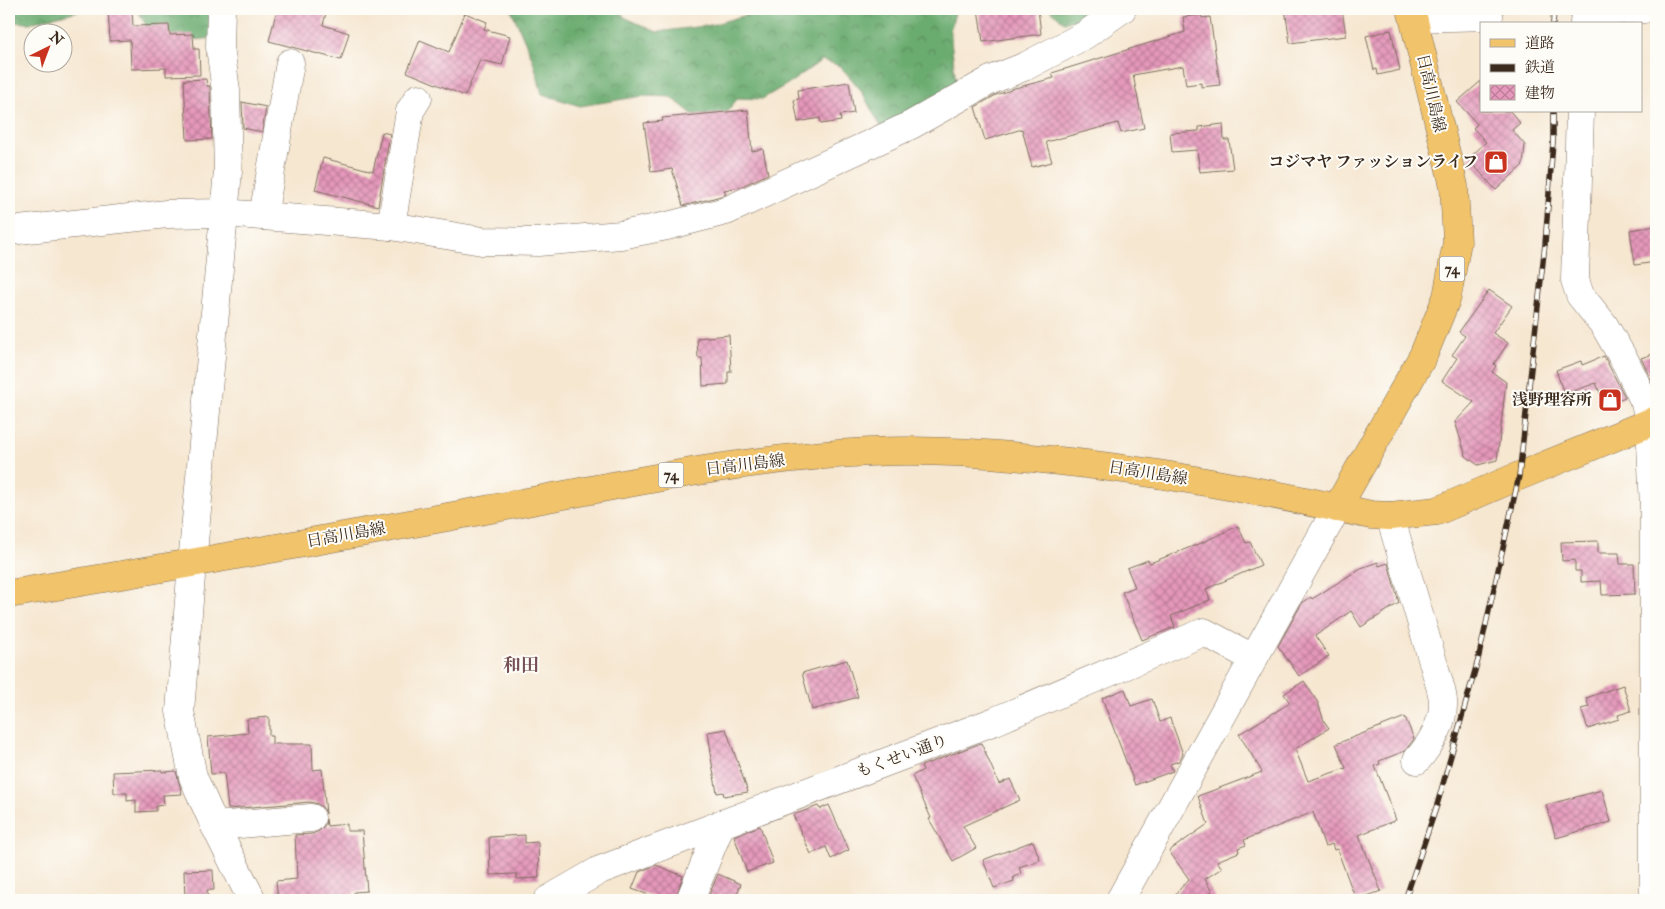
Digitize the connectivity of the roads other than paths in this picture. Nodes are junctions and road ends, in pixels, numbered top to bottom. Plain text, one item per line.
1 (221, 9) edge
2 (1122, 9) edge
3 (1644, 9) edge
4 (1413, 14) edge
5 (1489, 16) dead end
6 (1584, 22) edge
7 (290, 63) dead end
8 (418, 98) dead end
9 (1580, 112) edge
10 (223, 213) junction
11 (262, 216) junction
12 (391, 226) junction
13 (9, 231) edge
14 (1653, 422) edge
15 (1337, 508) junction
16 (1390, 516) junction
17 (192, 564) junction
18 (9, 594) edge
19 (1253, 658) junction
20 (1417, 760) dead end
21 (311, 818) dead end
22 (721, 824) junction
23 (215, 826) junction
24 (252, 900) edge
25 (548, 900) edge
26 (690, 900) edge
27 (1120, 900) edge
28 (1654, 900) edge

1 - 10 street
2 - 12 street
3 - 6 street
4 - 5 street
4 - 15 main road, 日高川島線 / 74
7 - 11 street
8 - 12 street
9 - 14 street
10 - 11 street
10 - 13 street
10 - 17 street
11 - 12 street
14 - 16 main road, 日高川島線 / 74
14 - 28 street
15 - 16 main road, 日高川島線 / 74
15 - 17 main road, 日高川島線 / 74
15 - 19 street
16 - 20 street
17 - 18 main road, 日高川島線 / 74
17 - 23 street
19 - 22 street, もくせい通り
19 - 27 street
21 - 23 street
22 - 25 street, もくせい通り
22 - 26 street
23 - 24 street

